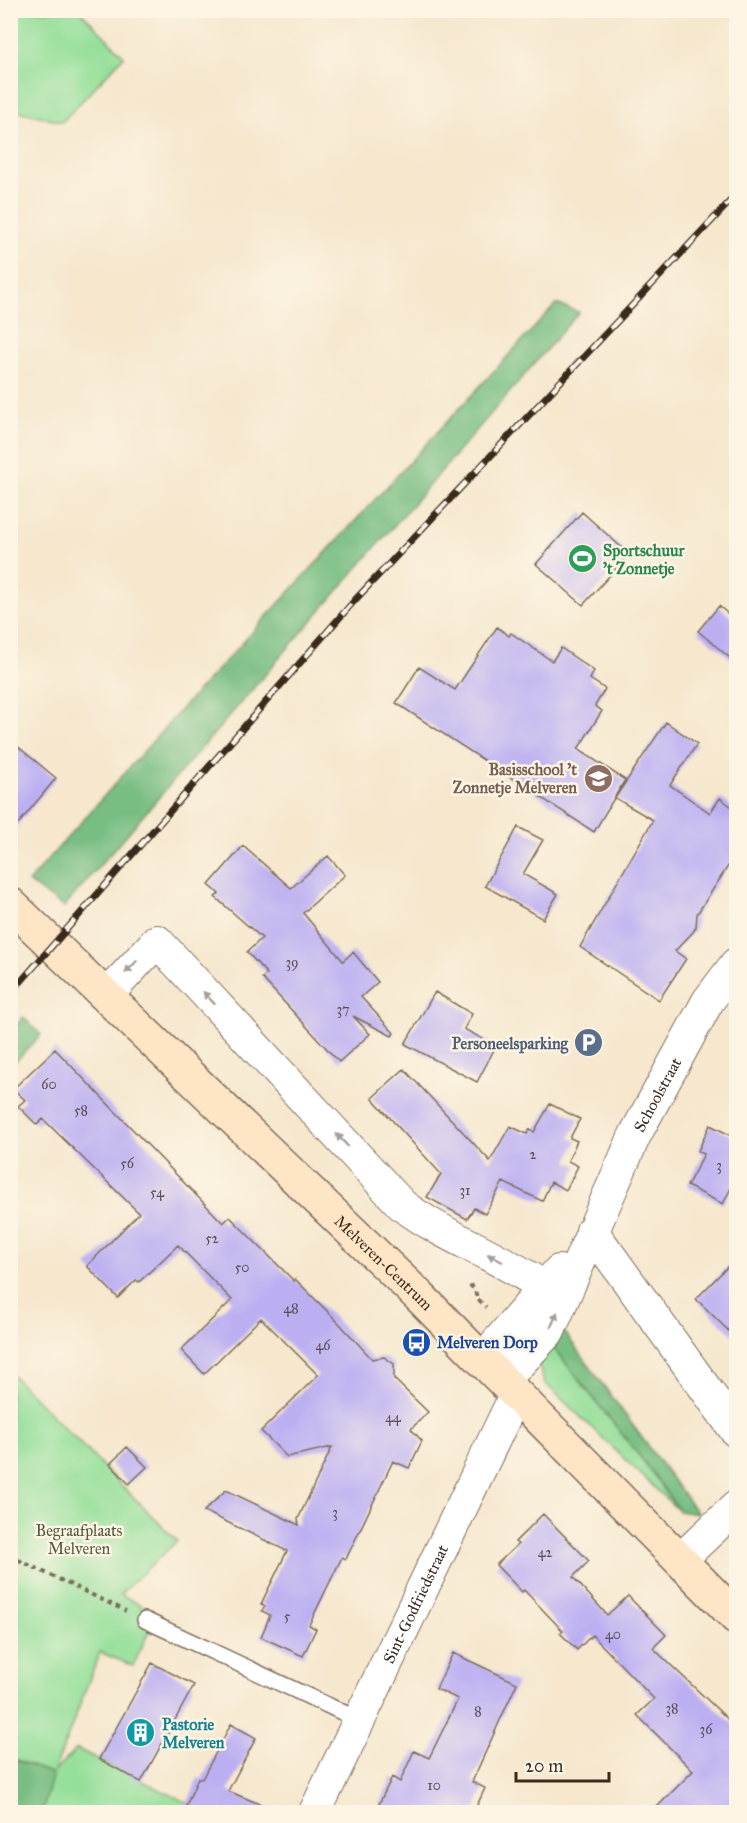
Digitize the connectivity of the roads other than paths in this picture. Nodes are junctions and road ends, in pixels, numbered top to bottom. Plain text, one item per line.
1 (10, 904) edge
2 (736, 964) edge
3 (106, 995) junction
4 (592, 1231) junction
5 (545, 1288) junction
6 (500, 1378) junction
7 (736, 1431) edge
8 (736, 1507) edge
9 (680, 1560) junction
10 (736, 1617) edge
11 (146, 1620) road end
12 (358, 1720) junction
13 (315, 1812) edge

1 - 3 main road, Melveren-Centrum
2 - 4 street, Schoolstraat
5 -> 3 street
3 - 6 main road, Melveren-Centrum
4 - 5 street, Schoolstraat
6 -> 4 street, Schoolstraat
4 - 7 street
5 - 6 street, Schoolstraat
6 - 9 main road, Melveren-Centrum
6 - 12 street, Sint-Godfriedstraat
8 - 9 street
9 - 10 main road, Melveren-Centrum
11 - 12 lane
12 - 13 street, Sint-Godfriedstraat

